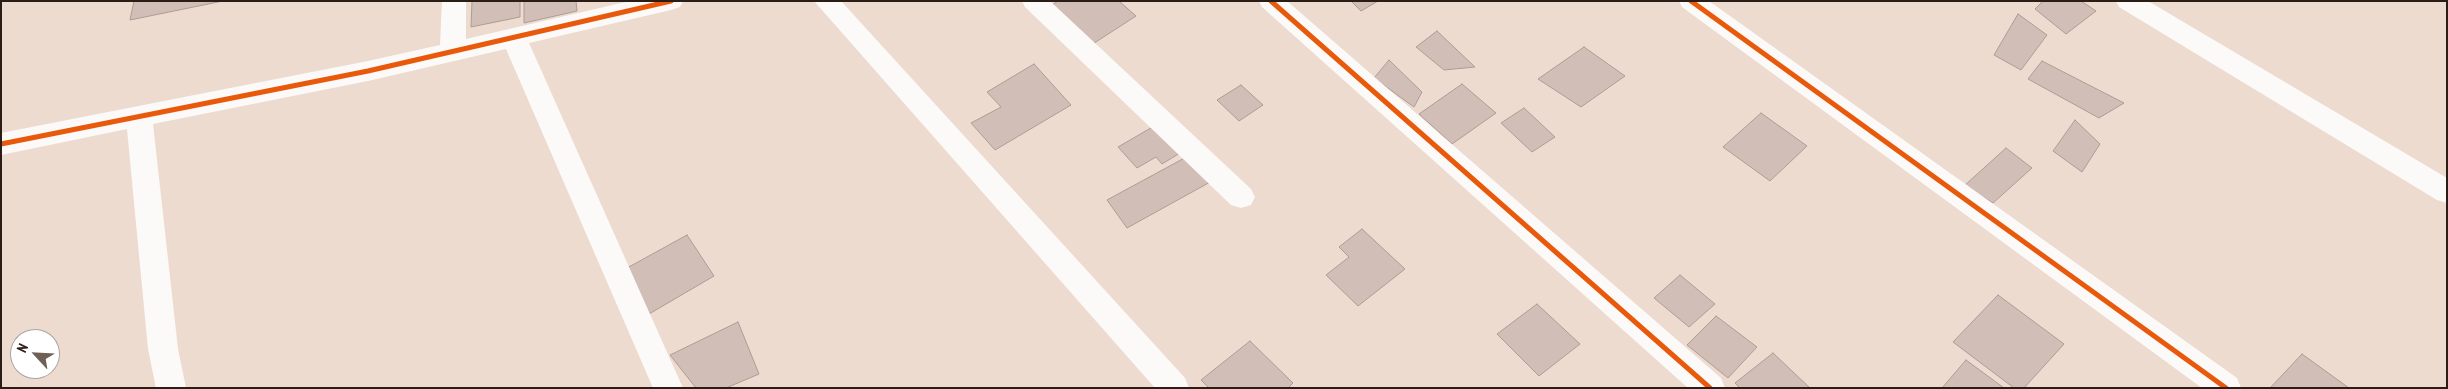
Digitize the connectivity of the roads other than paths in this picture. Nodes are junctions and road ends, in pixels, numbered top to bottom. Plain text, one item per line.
1 (454, 1) edge
2 (671, 1) edge
3 (826, 1) edge
4 (1034, 1) edge
5 (1271, 1) edge
6 (1691, 1) edge
7 (2128, 1) edge
8 (514, 38) junction
9 (453, 52) junction
10 (139, 118) junction
11 (1, 144) edge
12 (2447, 192) edge
13 (1241, 197) dead end
14 (171, 388) edge
15 (668, 388) edge
16 (1174, 388) edge
17 (1710, 388) edge
18 (2226, 388) edge

1 - 9 street
2 - 8 street
3 - 16 street
4 - 13 street
5 - 17 street
6 - 18 street
7 - 12 street
8 - 9 street
8 - 15 street
9 - 10 street
10 - 11 street
10 - 14 street

